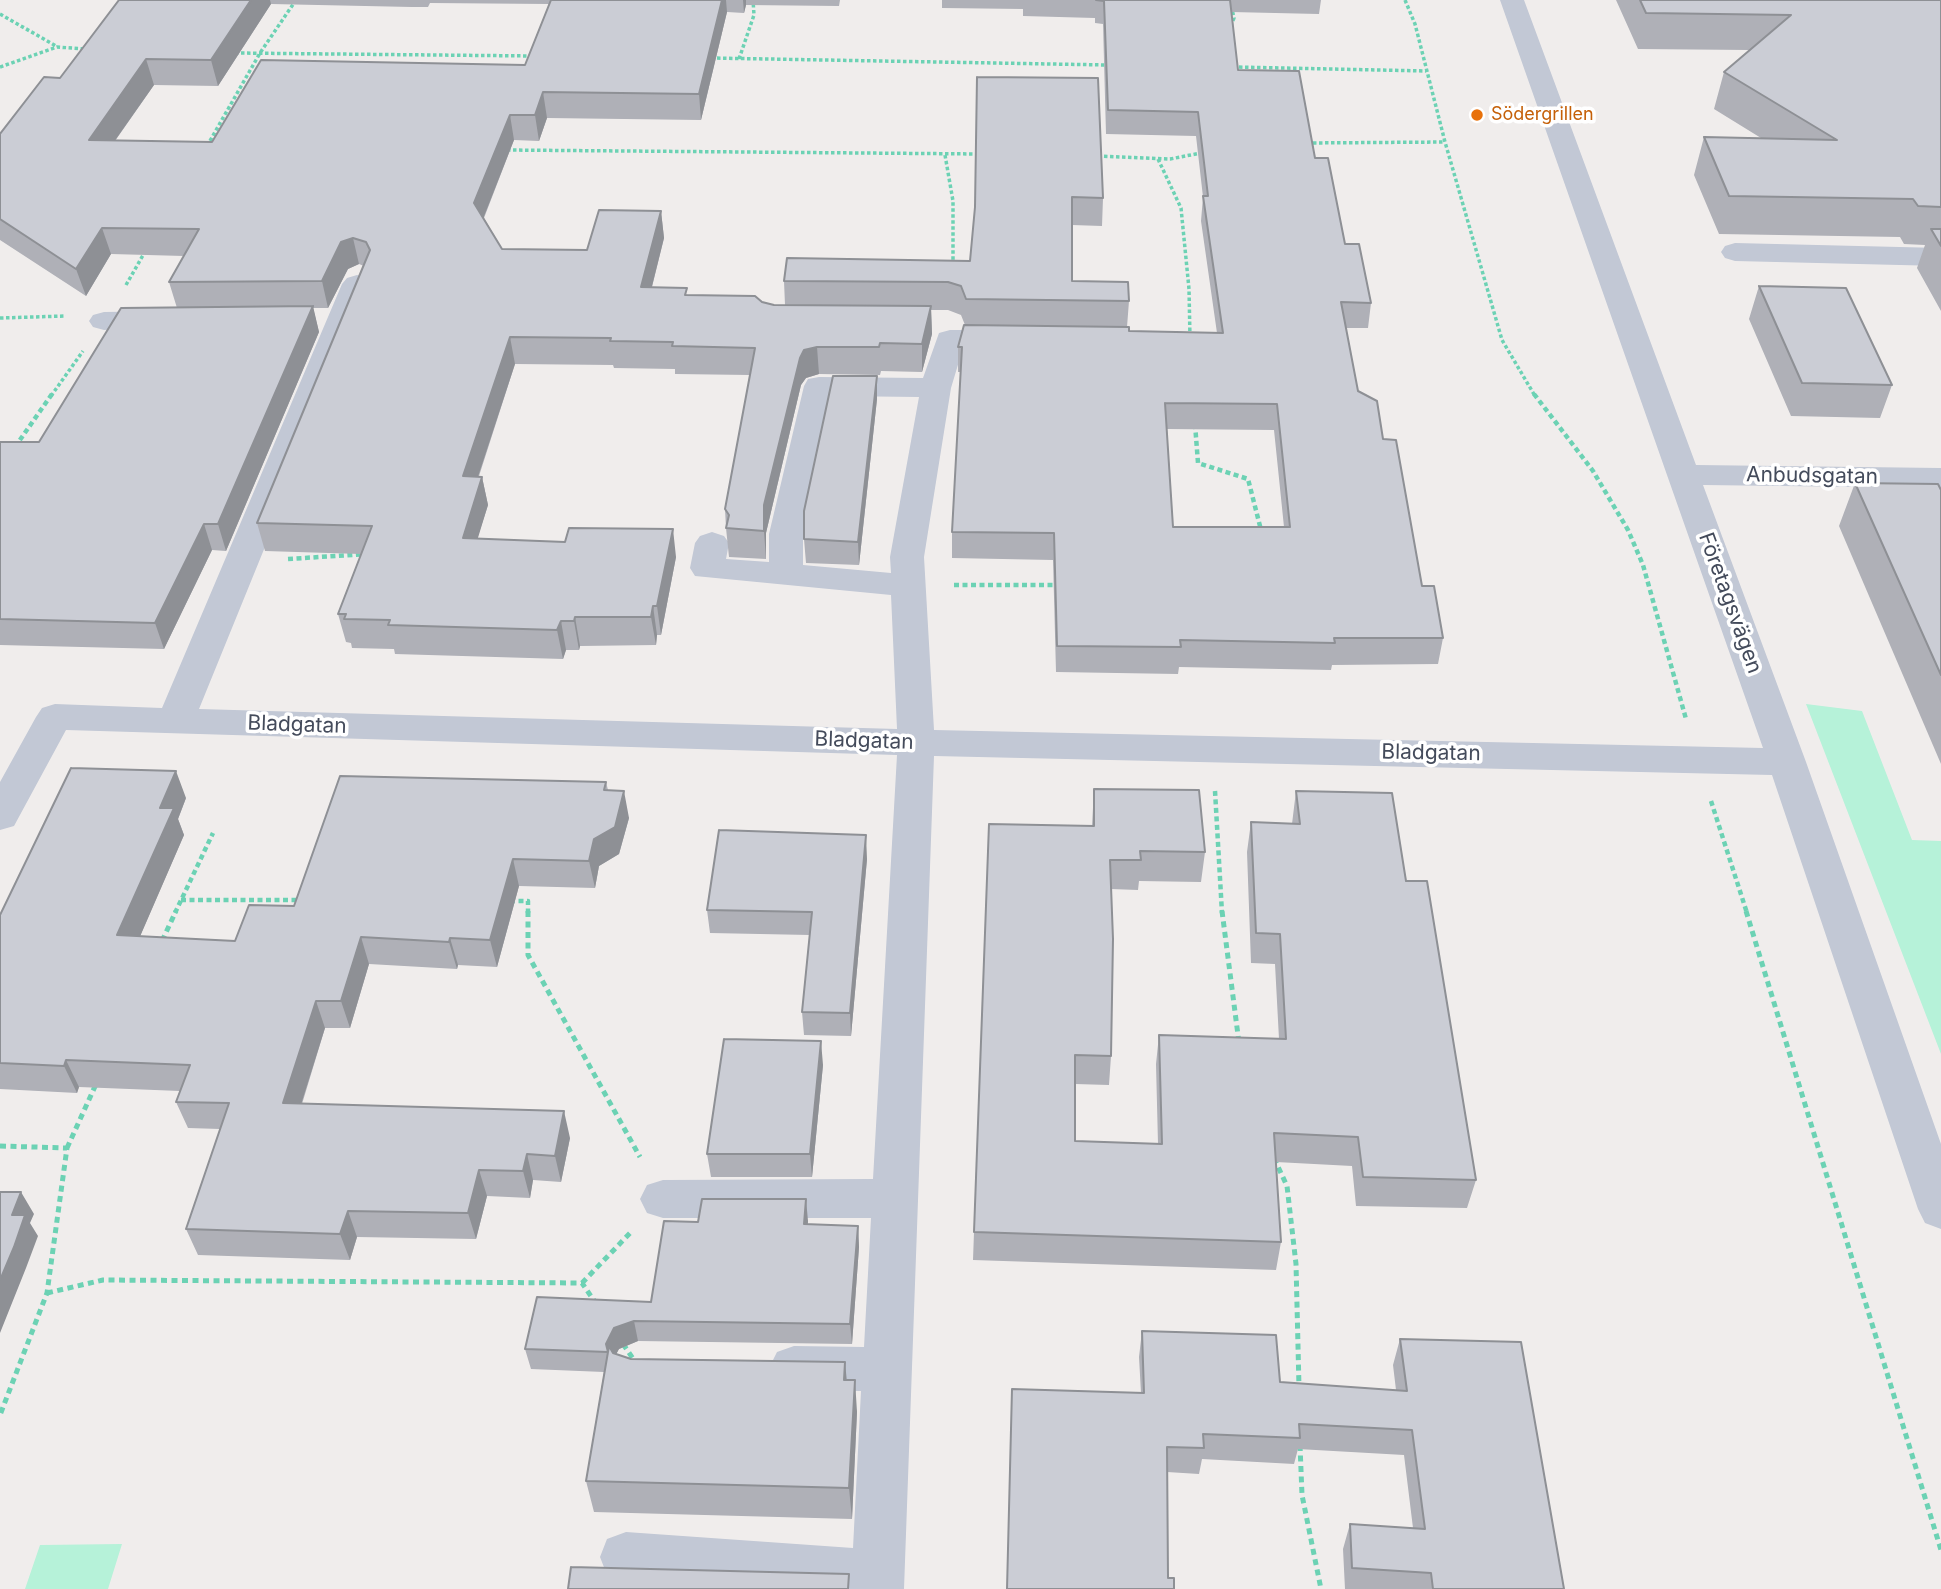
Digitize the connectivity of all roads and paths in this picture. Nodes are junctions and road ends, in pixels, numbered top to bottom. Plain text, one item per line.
1 (296, 0) edge
2 (754, 0) edge
3 (1230, 0) edge
4 (1512, 0) edge
5 (0, 14) edge
6 (1230, 29) edge
7 (57, 47) junction
8 (90, 49) edge
9 (234, 53) edge
10 (260, 53) junction
11 (534, 56) edge
12 (698, 58) edge
13 (739, 59) junction
14 (1115, 65) edge
15 (0, 67) edge
16 (1226, 67) edge
17 (1426, 71) dead end
18 (223, 138) edge
19 (211, 139) junction
20 (1445, 142) dead end
21 (1307, 143) edge
22 (205, 150) edge
23 (497, 150) edge
24 (989, 153) edge
25 (1203, 153) edge
26 (945, 155) junction
27 (1094, 156) edge
28 (1158, 159) junction
29 (152, 241) edge
30 (1735, 252) dead end
31 (1941, 257) edge
32 (360, 276) edge
33 (106, 317) junction
34 (0, 318) edge
35 (188, 320) edge
36 (944, 328) junction
37 (1043, 340) edge
38 (1190, 342) edge
39 (936, 388) junction
40 (1195, 424) edge
41 (8, 457) edge
42 (1684, 475) junction
43 (1941, 478) edge
44 (1263, 540) edge
45 (712, 543) dead end
46 (368, 554) edge
47 (239, 563) junction
48 (786, 575) junction
49 (908, 585) junction
50 (1061, 585) edge
51 (175, 722) junction
52 (916, 743) junction
53 (1213, 750) junction
54 (1787, 762) junction
55 (0, 816) edge
56 (213, 833) dead end
57 (181, 900) junction
58 (306, 900) edge
59 (500, 901) edge
60 (159, 946) edge
61 (1241, 1054) edge
62 (99, 1076) edge
63 (0, 1146) edge
64 (67, 1148) junction
65 (1271, 1151) edge
66 (895, 1198) junction
67 (663, 1199) junction
68 (1941, 1209) edge
69 (582, 1283) junction
70 (47, 1293) junction
71 (603, 1314) edge
72 (617, 1335) edge
73 (638, 1366) edge
74 (749, 1368) edge
75 (887, 1369) junction
76 (1300, 1400) edge
77 (0, 1415) edge
78 (1300, 1441) edge
79 (626, 1558) dead end
80 (877, 1583) edge
81 (1321, 1589) edge

1 - 10 path
2 - 13 path
3 - 6 path
4 - 42 street, Företagsvägen
5 - 7 path
7 - 8 path
7 - 15 path
9 - 10 path
10 - 11 path
10 - 19 path
12 - 13 path
13 - 14 path
16 - 17 path
18 - 19 path
19 - 22 path
20 - 21 path
23 - 26 path
24 - 26 path
25 - 28 path
26 - 36 path
27 - 28 path
28 - 38 path
29 - 33 path
30 - 31 street
32 - 47 street
33 - 34 path
33 - 35 street
33 - 41 path
36 - 37 street
36 - 39 street
39 - 48 street
39 - 49 street
40 - 44 path
42 - 43 street, Anbudsgatan
42 - 54 street, Företagsvägen
45 - 48 street
46 - 47 path
47 - 51 street
48 - 49 street
49 - 50 path
49 - 52 street
51 - 52 street, Bladgatan
51 - 55 street, Bladgatan
52 - 53 street, Bladgatan
52 - 66 street
53 - 54 street, Bladgatan
53 - 61 path
54 - 68 street, Företagsvägen
56 - 57 path
57 - 58 path
57 - 60 path
59 - 67 path
62 - 64 path
63 - 64 path
64 - 70 path
65 - 76 path
66 - 67 street
66 - 75 street
67 - 69 path
69 - 70 path
69 - 71 path
70 - 77 path
72 - 73 path
74 - 75 street
75 - 80 street
78 - 81 path
79 - 80 street

